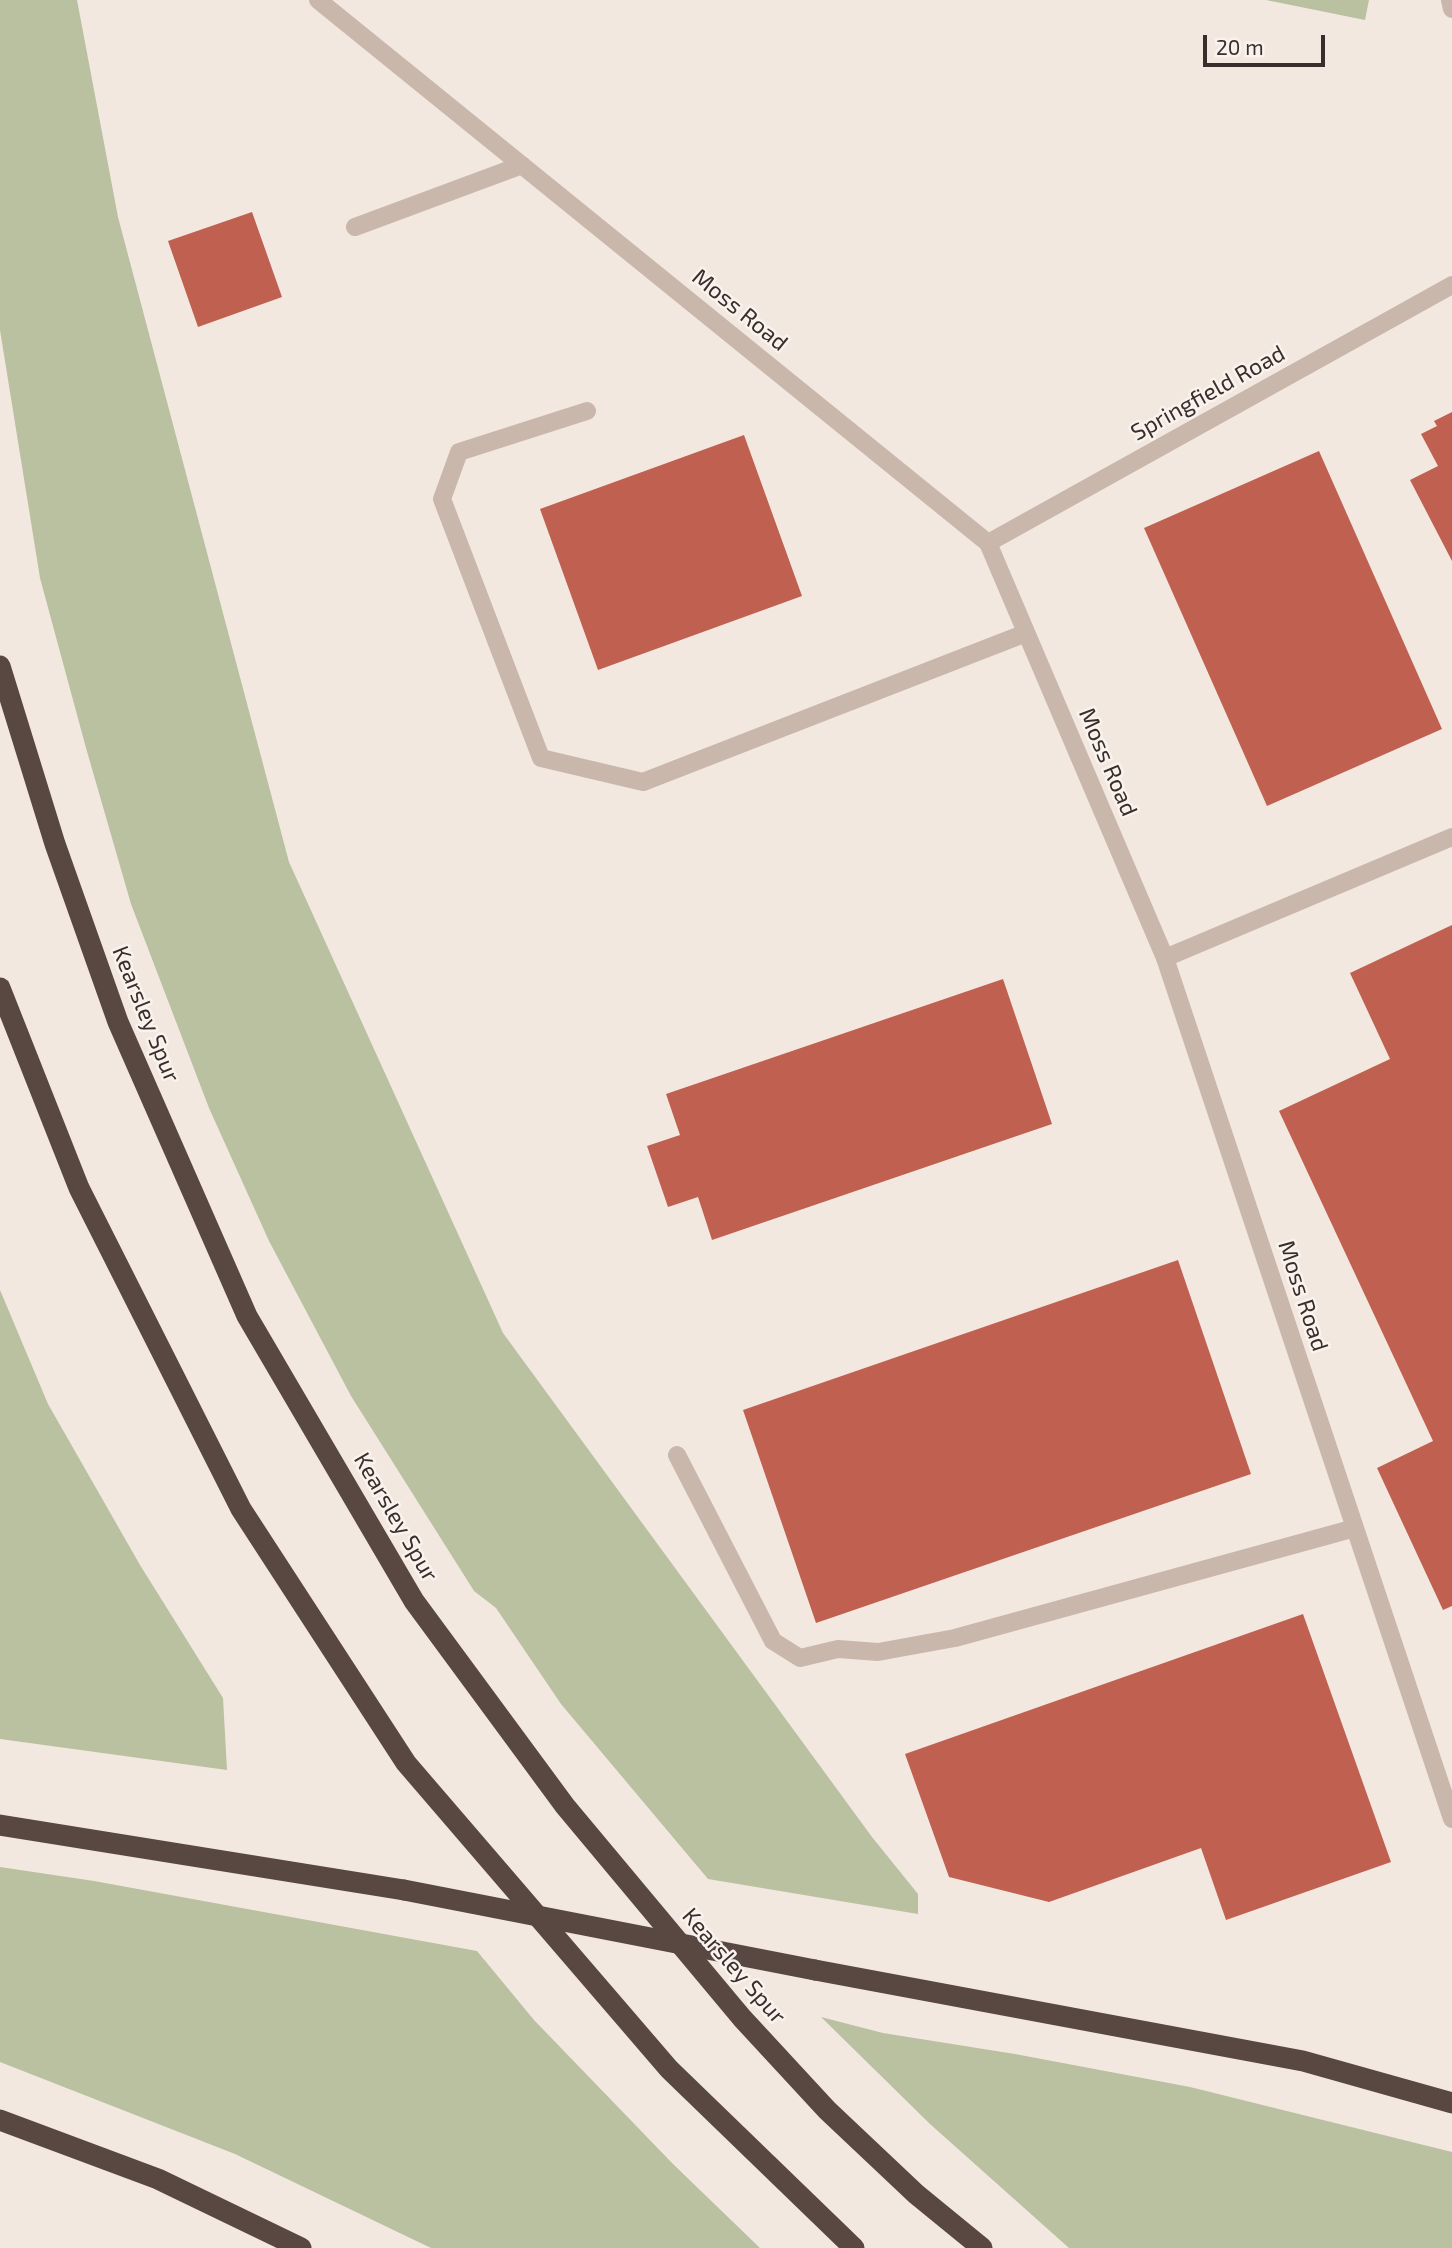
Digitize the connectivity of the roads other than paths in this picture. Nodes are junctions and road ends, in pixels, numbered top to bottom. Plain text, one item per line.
1 (318, 0) edge
2 (1450, 0) edge
3 (1452, 9) edge
4 (522, 165) junction
5 (355, 227) dead end
6 (1452, 285) edge
7 (587, 411) dead end
8 (988, 543) junction
9 (1026, 633) junction
10 (0, 666) edge
11 (1452, 837) edge
12 (1165, 958) junction
13 (0, 988) edge
14 (677, 1455) dead end
15 (1355, 1528) junction
16 (1452, 1819) edge
17 (0, 1825) edge
18 (1452, 2103) edge
19 (0, 2120) edge
20 (301, 2248) edge
21 (854, 2248) edge
22 (982, 2248) edge

1 - 4 street, Moss Road
2 - 3 street
4 - 5 street
4 - 8 street, Moss Road
6 - 8 street, Springfield Road
7 - 9 street
8 - 9 street, Moss Road
9 - 12 street, Moss Road
10 - 22 highway, Kearsley Spur
11 - 12 street
12 - 15 street, Moss Road
13 - 21 highway
14 - 15 street
15 - 16 street, Moss Road
17 - 18 highway, bridge
19 - 20 highway

